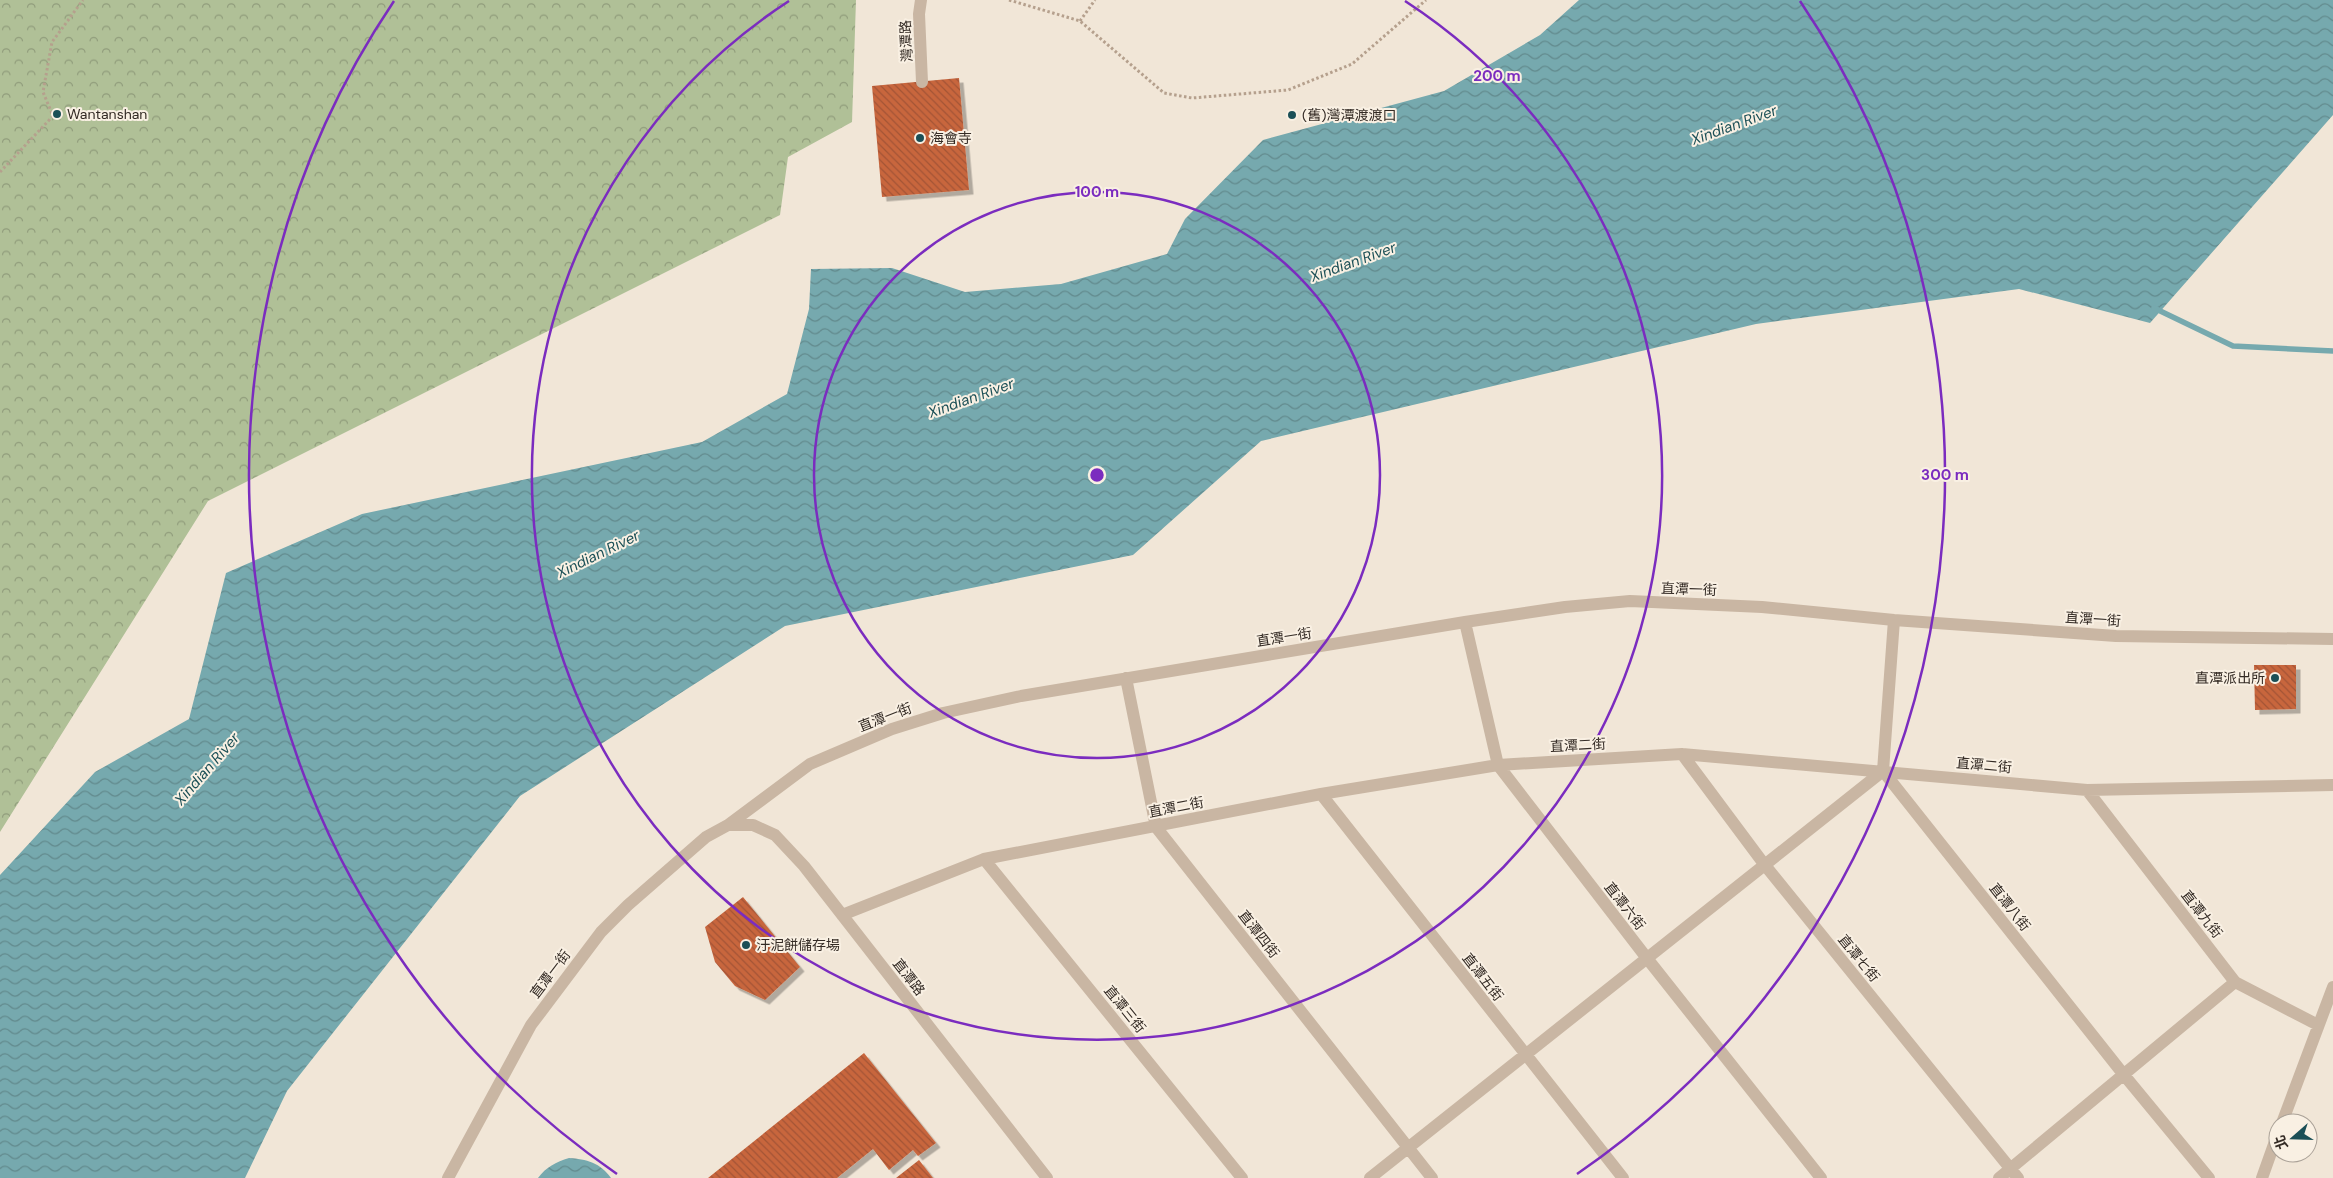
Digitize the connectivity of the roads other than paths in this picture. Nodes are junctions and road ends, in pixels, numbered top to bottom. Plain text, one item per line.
1 (921, 0) edge
2 (922, 82) dead end
3 (1894, 620) junction
4 (1465, 622) junction
5 (2333, 639) edge
6 (1126, 678) junction
7 (1682, 754) junction
8 (1498, 765) junction
9 (1884, 771) junction
10 (2333, 785) edge
11 (2087, 790) junction
12 (1321, 794) junction
13 (728, 825) junction
14 (1156, 827) junction
15 (984, 859) junction
16 (1764, 864) junction
17 (842, 915) junction
18 (1646, 957) junction
19 (2235, 982) junction
20 (2333, 987) edge
21 (2318, 1025) junction
22 (1524, 1054) junction
23 (2124, 1075) junction
24 (2286, 1113) edge
25 (1408, 1147) junction
26 (2268, 1161) edge
27 (2014, 1173) edge
28 (448, 1178) edge
29 (1047, 1178) edge
30 (1242, 1178) edge
31 (1370, 1178) edge
32 (1432, 1178) edge
33 (1623, 1178) edge
34 (1821, 1178) edge
35 (1999, 1178) edge
36 (2209, 1178) edge
37 (2262, 1178) edge

1 - 2 street, 灣潭路
3 - 4 street, 直潭一街
3 - 5 street, 直潭一街
3 - 9 street
4 - 6 street, 直潭一街
4 - 8 street, 直潭六街
6 - 13 street, 直潭一街
6 - 14 street, 直潭四街
7 - 8 street, 直潭二街
7 - 9 street, 直潭二街
7 - 16 street, 直潭七街
8 - 12 street, 直潭二街
8 - 18 street, 直潭六街
9 - 11 street, 直潭二街
9 - 16 street
9 - 23 street, 直潭八街
10 - 11 street, 直潭二街
11 - 19 street, 直潭九街
12 - 14 street, 直潭二街
12 - 22 street, 直潭五街
13 - 17 street, 直潭路
13 - 28 street, 直潭一街
14 - 15 street, 直潭二街
14 - 25 street, 直潭四街
15 - 17 street, 直潭二街
15 - 30 street, 直潭三街
16 - 18 street
16 - 27 street, 直潭七街
17 - 29 street, 直潭路
18 - 22 street
18 - 34 street, 直潭六街
19 - 21 street, 直潭九街
19 - 23 street
20 - 21 street
21 - 24 street
22 - 25 street
22 - 33 street, 直潭五街
23 - 27 street
23 - 36 street, 直潭八街
25 - 31 street
25 - 32 street, 直潭四街
26 - 37 street
27 - 35 street

